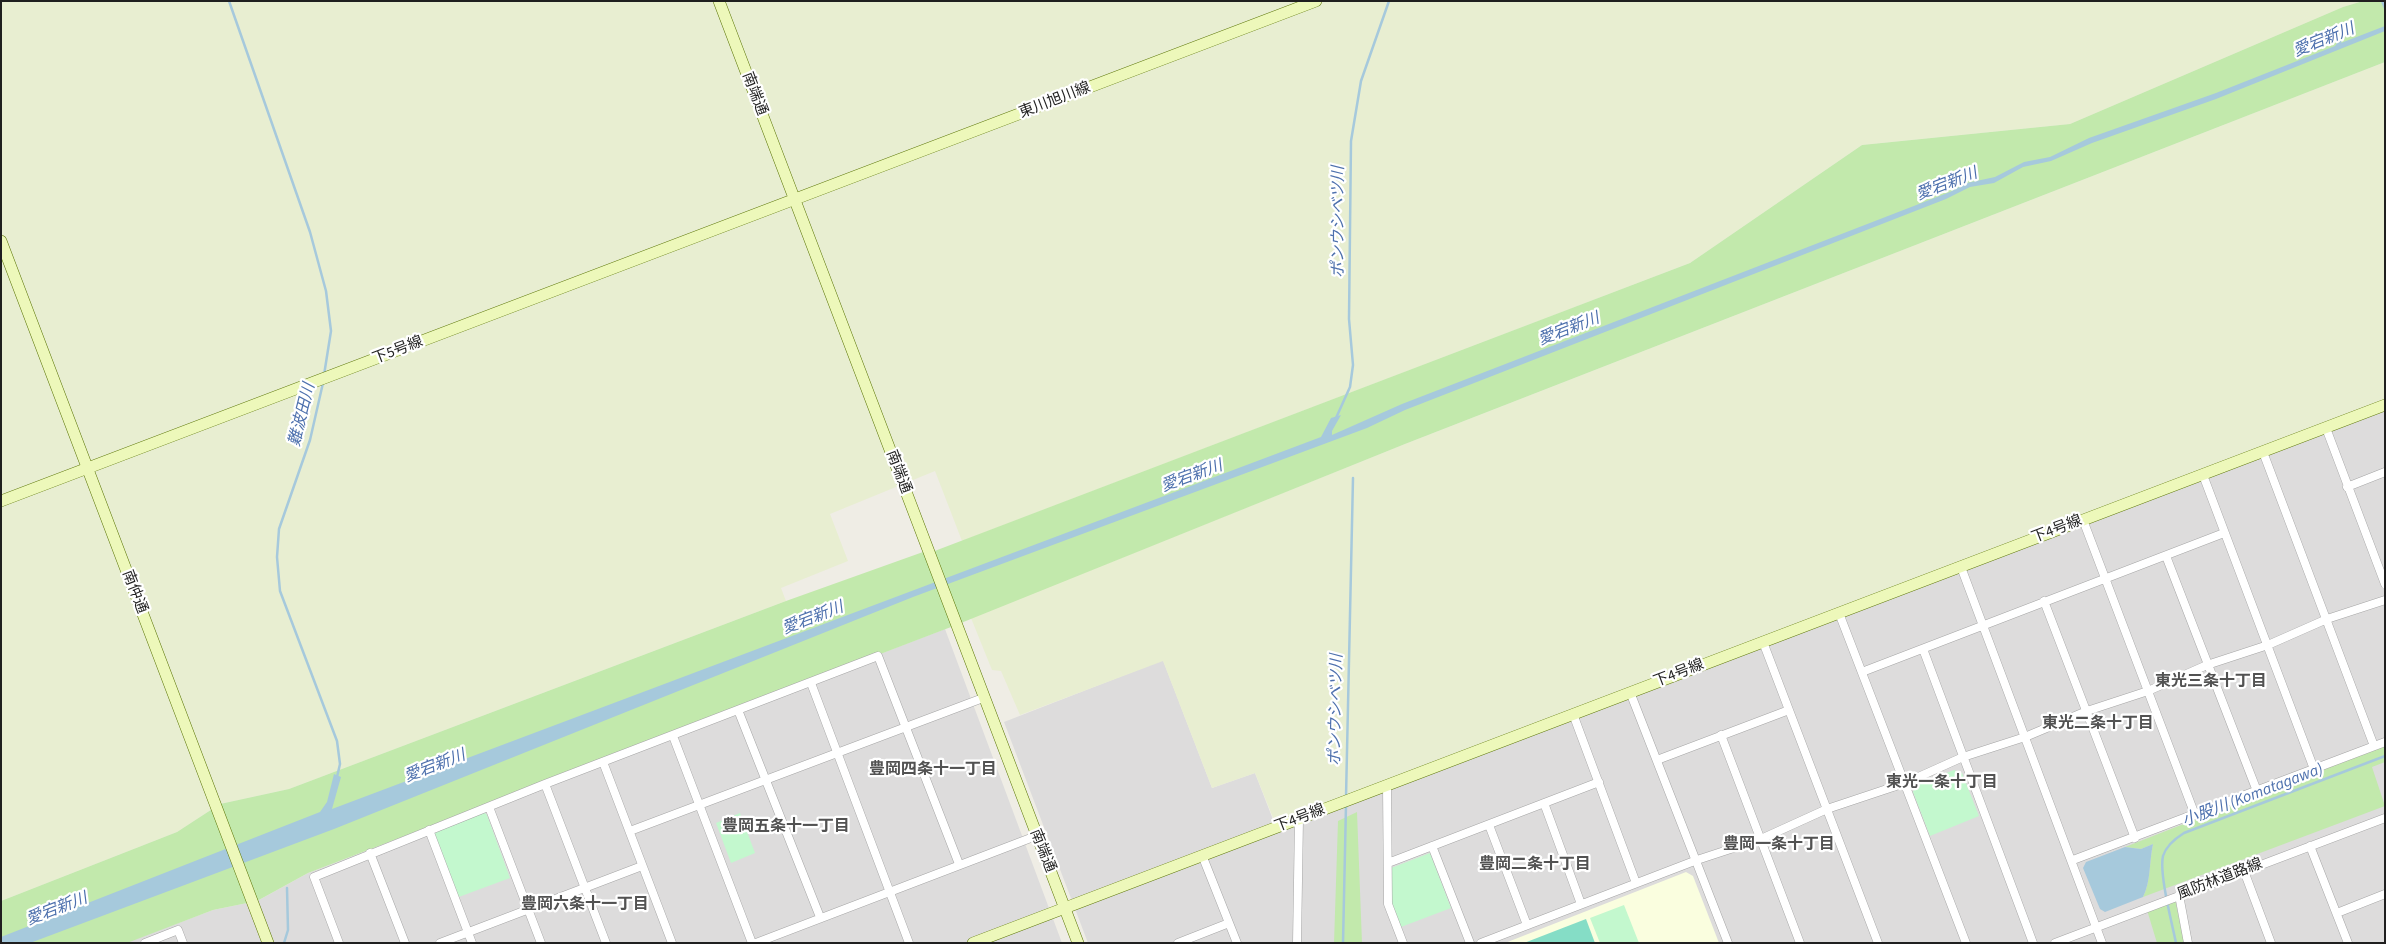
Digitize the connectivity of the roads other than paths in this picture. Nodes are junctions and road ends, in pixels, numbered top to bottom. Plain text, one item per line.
1 (719, 1) edge
2 (1316, 1) edge
3 (795, 200) junction
4 (1, 241) edge
5 (2385, 405) edge
6 (2326, 428) junction
7 (2263, 452) junction
8 (88, 468) junction
9 (2385, 472) edge
10 (2203, 474) junction
11 (2347, 487) junction
12 (1, 501) edge
13 (2083, 520) junction
14 (2224, 533) junction
15 (2166, 556) junction
16 (1961, 567) junction
17 (2105, 578) junction
18 (2385, 584) edge
19 (2385, 600) edge
20 (2044, 601) junction
21 (1839, 613) junction
22 (2327, 619) junction
23 (1984, 625) junction
24 (1763, 642) junction
25 (2268, 645) junction
26 (1922, 649) junction
27 (2207, 665) junction
28 (1862, 672) junction
29 (810, 683) junction
30 (2148, 691) junction
31 (1630, 692) junction
32 (983, 698) junction
33 (738, 710) junction
34 (1789, 710) junction
35 (2087, 711) junction
36 (1574, 714) junction
37 (907, 726) junction
38 (1722, 734) junction
39 (673, 736) junction
40 (2026, 737) junction
41 (2385, 742) edge
42 (2374, 746) junction
43 (838, 752) junction
44 (1963, 758) junction
45 (1657, 760) junction
46 (603, 762) junction
47 (2314, 769) junction
48 (767, 779) junction
49 (1598, 782) junction
50 (1905, 783) junction
51 (545, 784) junction
52 (1387, 785) junction
53 (2257, 791) junction
54 (1544, 803) junction
55 (700, 805) junction
56 (489, 807) junction
57 (1827, 809) junction
58 (2195, 815) junction
59 (2385, 818) edge
60 (1299, 819) junction
61 (1489, 825) junction
62 (429, 830) junction
63 (630, 831) junction
64 (1036, 836) junction
65 (2135, 838) junction
66 (1760, 839) junction
67 (1432, 846) junction
68 (2310, 846) junction
69 (370, 853) junction
70 (1202, 855) junction
71 (1697, 860) junction
72 (2072, 860) junction
73 (959, 864) junction
74 (1388, 864) junction
75 (642, 866) junction
76 (2244, 871) junction
77 (1636, 884) junction
78 (585, 888) junction
79 (890, 891) junction
80 (2385, 894) edge
81 (2176, 896) junction
82 (1581, 904) junction
83 (1065, 908) junction
84 (528, 909) junction
85 (2337, 913) junction
86 (820, 917) junction
87 (1229, 923) junction
88 (1527, 925) junction
89 (2096, 927) junction
90 (468, 932) junction
91 (144, 943) edge
92 (183, 943) edge
93 (268, 943) edge
94 (339, 943) edge
95 (405, 943) edge
96 (440, 943) edge
97 (472, 943) edge
98 (540, 943) edge
99 (606, 943) edge
100 (672, 943) edge
101 (754, 943) edge
102 (909, 943) edge
103 (973, 943) edge
104 (1078, 943) edge
105 (1178, 943) edge
106 (1237, 943) edge
107 (1297, 943) edge
108 (1403, 943) edge
109 (1470, 943) edge
110 (1481, 943) edge
111 (1728, 943) edge
112 (1800, 943) edge
113 (1878, 943) edge
114 (1966, 943) edge
115 (2033, 943) edge
116 (2055, 943) edge
117 (2102, 943) edge
118 (2188, 943) edge
119 (2271, 943) edge
120 (2348, 943) edge

1 - 3 street, 南端通
2 - 3 street, 東川旭川線
3 - 8 street, 下5号線
3 - 32 street, 南端通
4 - 8 street, 南仲通
5 - 6 street, 下4号線
6 - 7 street, 下4号線
6 - 11 street
7 - 10 street, 下4号線
7 - 22 street
8 - 12 street, 下5号線
8 - 93 street, 南仲通
9 - 11 street
10 - 13 street, 下4号線
10 - 14 street
11 - 18 street
13 - 16 street, 下4号線
13 - 17 street
14 - 15 street
14 - 25 street
15 - 17 street
15 - 27 street
16 - 21 street, 下4号線
16 - 23 street
17 - 20 street
17 - 30 street
19 - 22 street
20 - 23 street
20 - 35 street
21 - 24 street, 下4号線
21 - 28 street
22 - 25 street
22 - 42 street
23 - 26 street
23 - 40 street
24 - 31 street, 下4号線
24 - 34 street
25 - 27 street
25 - 47 street
26 - 28 street
26 - 44 street
27 - 30 street
27 - 53 street
28 - 50 street
29 - 33 street
29 - 37 street
29 - 43 street
30 - 35 street
30 - 58 street
31 - 36 street, 下4号線
31 - 45 street
32 - 37 street
32 - 64 street, 南端通
33 - 39 street
33 - 48 street
34 - 38 street
34 - 57 street
35 - 40 street
35 - 65 street
36 - 49 street
36 - 52 street, 下4号線
37 - 43 street
37 - 73 street
38 - 45 street
38 - 66 street
39 - 46 street
39 - 55 street
40 - 44 street
40 - 72 street
41 - 42 street
42 - 47 street
43 - 48 street
43 - 79 street
44 - 50 street
44 - 115 street
45 - 71 street
46 - 51 street
46 - 63 street
47 - 53 street
48 - 55 street
48 - 86 street
49 - 54 street
49 - 77 street
50 - 57 street
50 - 114 street
51 - 56 street
51 - 78 street
52 - 60 street, 下4号線
52 - 74 street
53 - 58 street
54 - 61 street
54 - 82 street
55 - 63 street
55 - 101 street
56 - 62 street
56 - 84 street
57 - 66 street
57 - 113 street
58 - 65 street
59 - 68 street, 風防林道路線
60 - 70 street, 下4号線
60 - 107 street
61 - 67 street
61 - 88 street
62 - 69 street
62 - 90 street
63 - 75 street
64 - 73 street
64 - 83 street, 南端通
65 - 72 street
66 - 71 street
66 - 112 street
67 - 74 street
67 - 109 street
68 - 76 street, 風防林道路線
68 - 85 street
69 - 94 street
69 - 95 street
70 - 83 street, 下4号線
70 - 87 street
71 - 77 street
71 - 111 street
72 - 89 street
73 - 79 street
74 - 108 street
75 - 78 street
75 - 100 street
76 - 81 street, 風防林道路線
76 - 119 street
77 - 82 street
78 - 84 street
78 - 99 street
79 - 86 street
79 - 102 street
80 - 85 street
81 - 89 street, 風防林道路線
81 - 118 street
82 - 88 street
83 - 103 street, 下4号線
83 - 104 street, 南端通
84 - 90 street
84 - 98 street
85 - 120 street
86 - 101 street
87 - 105 street
87 - 106 street
88 - 110 street
89 - 116 street, 風防林道路線
89 - 117 street
90 - 96 street
90 - 97 street
91 - 92 street

